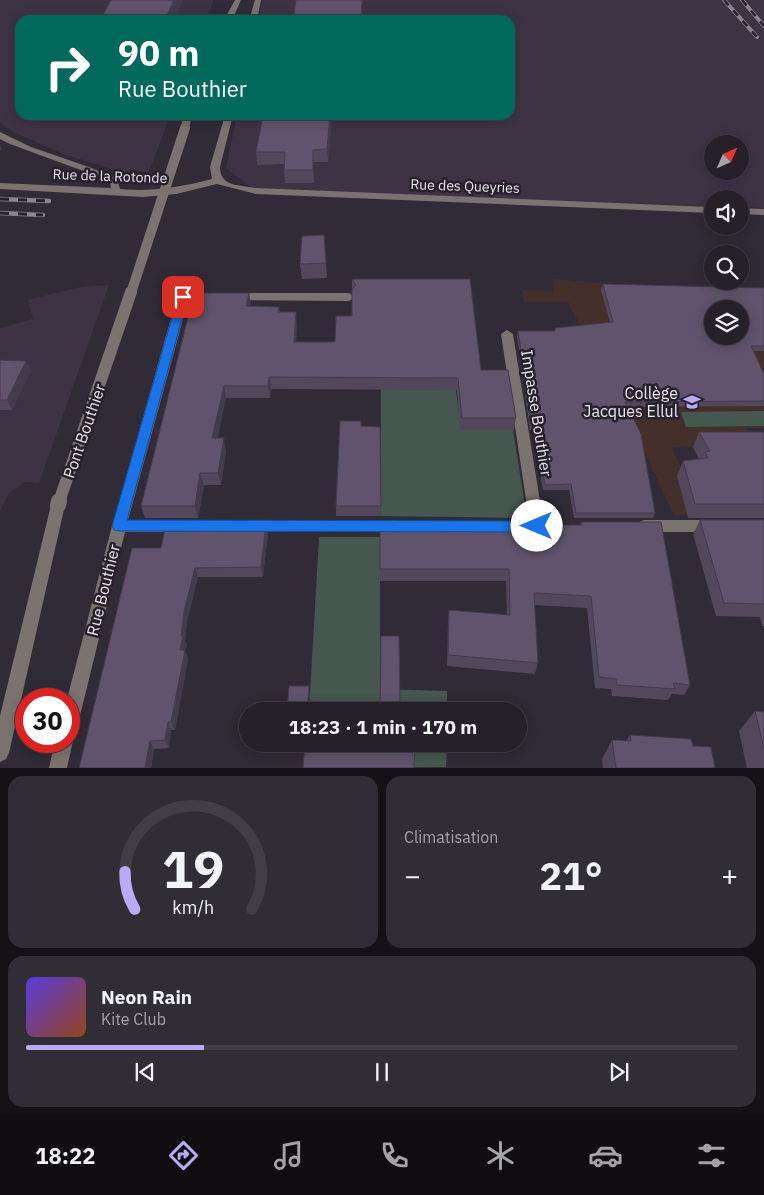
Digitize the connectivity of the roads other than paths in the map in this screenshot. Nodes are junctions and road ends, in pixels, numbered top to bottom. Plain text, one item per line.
1 (238, 0) edge
2 (258, 0) edge
3 (230, 15) edge
4 (254, 15) edge
5 (187, 120) edge
6 (228, 120) edge
7 (0, 135) edge
8 (218, 181) junction
9 (0, 186) edge
10 (116, 191) junction
11 (704, 210) edge
12 (749, 211) edge
13 (764, 212) edge
14 (348, 297) dead end
15 (507, 334) dead end
16 (119, 526) junction
17 (198, 526) edge
18 (238, 526) edge
19 (408, 526) edge
20 (556, 526) edge
21 (630, 526) edge
22 (728, 526) edge
23 (78, 688) edge
24 (0, 753) edge
25 (61, 753) edge
26 (58, 768) edge

1 - 3 street
2 - 4 street
5 - 24 street, Pont Bouthier, bridge
6 - 8 street
7 - 10 street
8 - 10 street, Rue de la Rotonde
8 - 11 street, Rue des Queyries
9 - 10 street, Rue de la Rotonde
12 - 13 street
14 - 16 street, Rue Bouthier
15 - 20 street, Impasse Bouthier
16 - 17 street
16 - 23 street, Rue Bouthier
18 - 19 street
21 - 22 street
25 - 26 street

